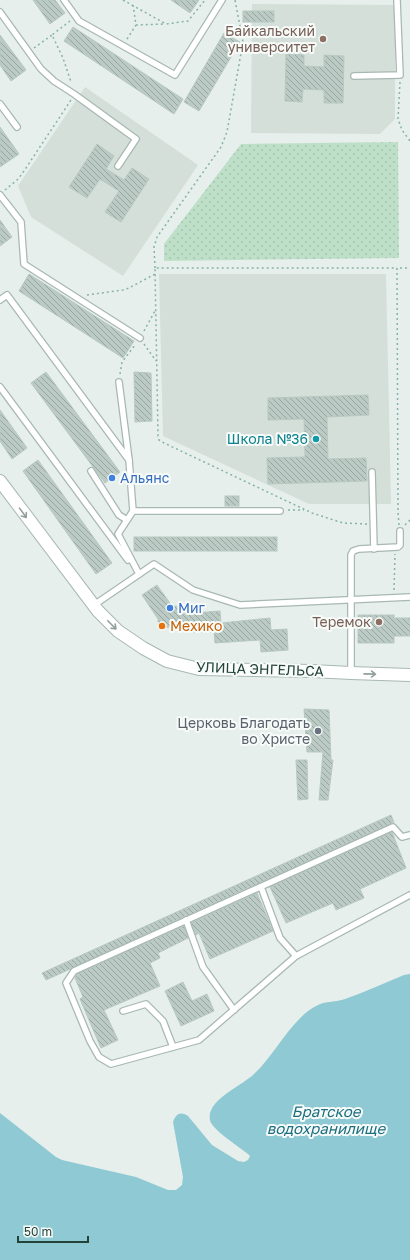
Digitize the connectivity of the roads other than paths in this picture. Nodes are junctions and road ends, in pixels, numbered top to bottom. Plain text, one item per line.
1 (64, 0) edge
2 (222, 0) edge
3 (397, 0) edge
4 (0, 12) edge
5 (354, 76) dead end
6 (0, 104) edge
7 (17, 127) dead end
8 (118, 166) dead end
9 (0, 194) edge
10 (0, 300) edge
11 (140, 338) road end
12 (119, 382) road end
13 (0, 387) edge
14 (129, 460) junction
15 (91, 471) dead end
16 (372, 472) dead end
17 (0, 481) edge
18 (280, 510) road end
19 (133, 511) junction
20 (127, 520) junction
21 (400, 531) road end
22 (374, 548) junction
23 (139, 574) junction
24 (410, 597) edge
25 (351, 600) junction
26 (93, 605) junction
27 (351, 673) junction
28 (410, 675) edge
29 (410, 835) edge
30 (261, 886) junction
31 (410, 895) edge
32 (186, 920) junction
33 (296, 956) junction
34 (234, 1010) junction
35 (123, 1011) dead end
36 (173, 1047) junction

1 - 2 lane
3 - 5 lane
4 - 8 lane
6 - 7 lane
9 - 11 lane
10 - 14 lane
12 - 14 lane
13 - 23 lane
14 - 19 lane
15 - 20 lane
16 - 22 lane
17 -> 26 street, УЛИЦА ЭНГЕЛЬСА
18 - 19 lane
19 - 20 lane
20 - 23 lane
21 - 22 lane
22 - 25 lane
23 - 25 lane
23 - 26 lane
24 - 25 lane
25 - 27 lane
26 -> 27 street, УЛИЦА ЭНГЕЛЬСА
27 -> 28 street, УЛИЦА ЭНГЕЛЬСА
29 - 30 lane
30 - 32 lane
30 - 33 lane
31 - 33 lane
32 - 34 lane
32 - 36 lane
33 - 34 lane
34 - 36 lane
35 - 36 lane

